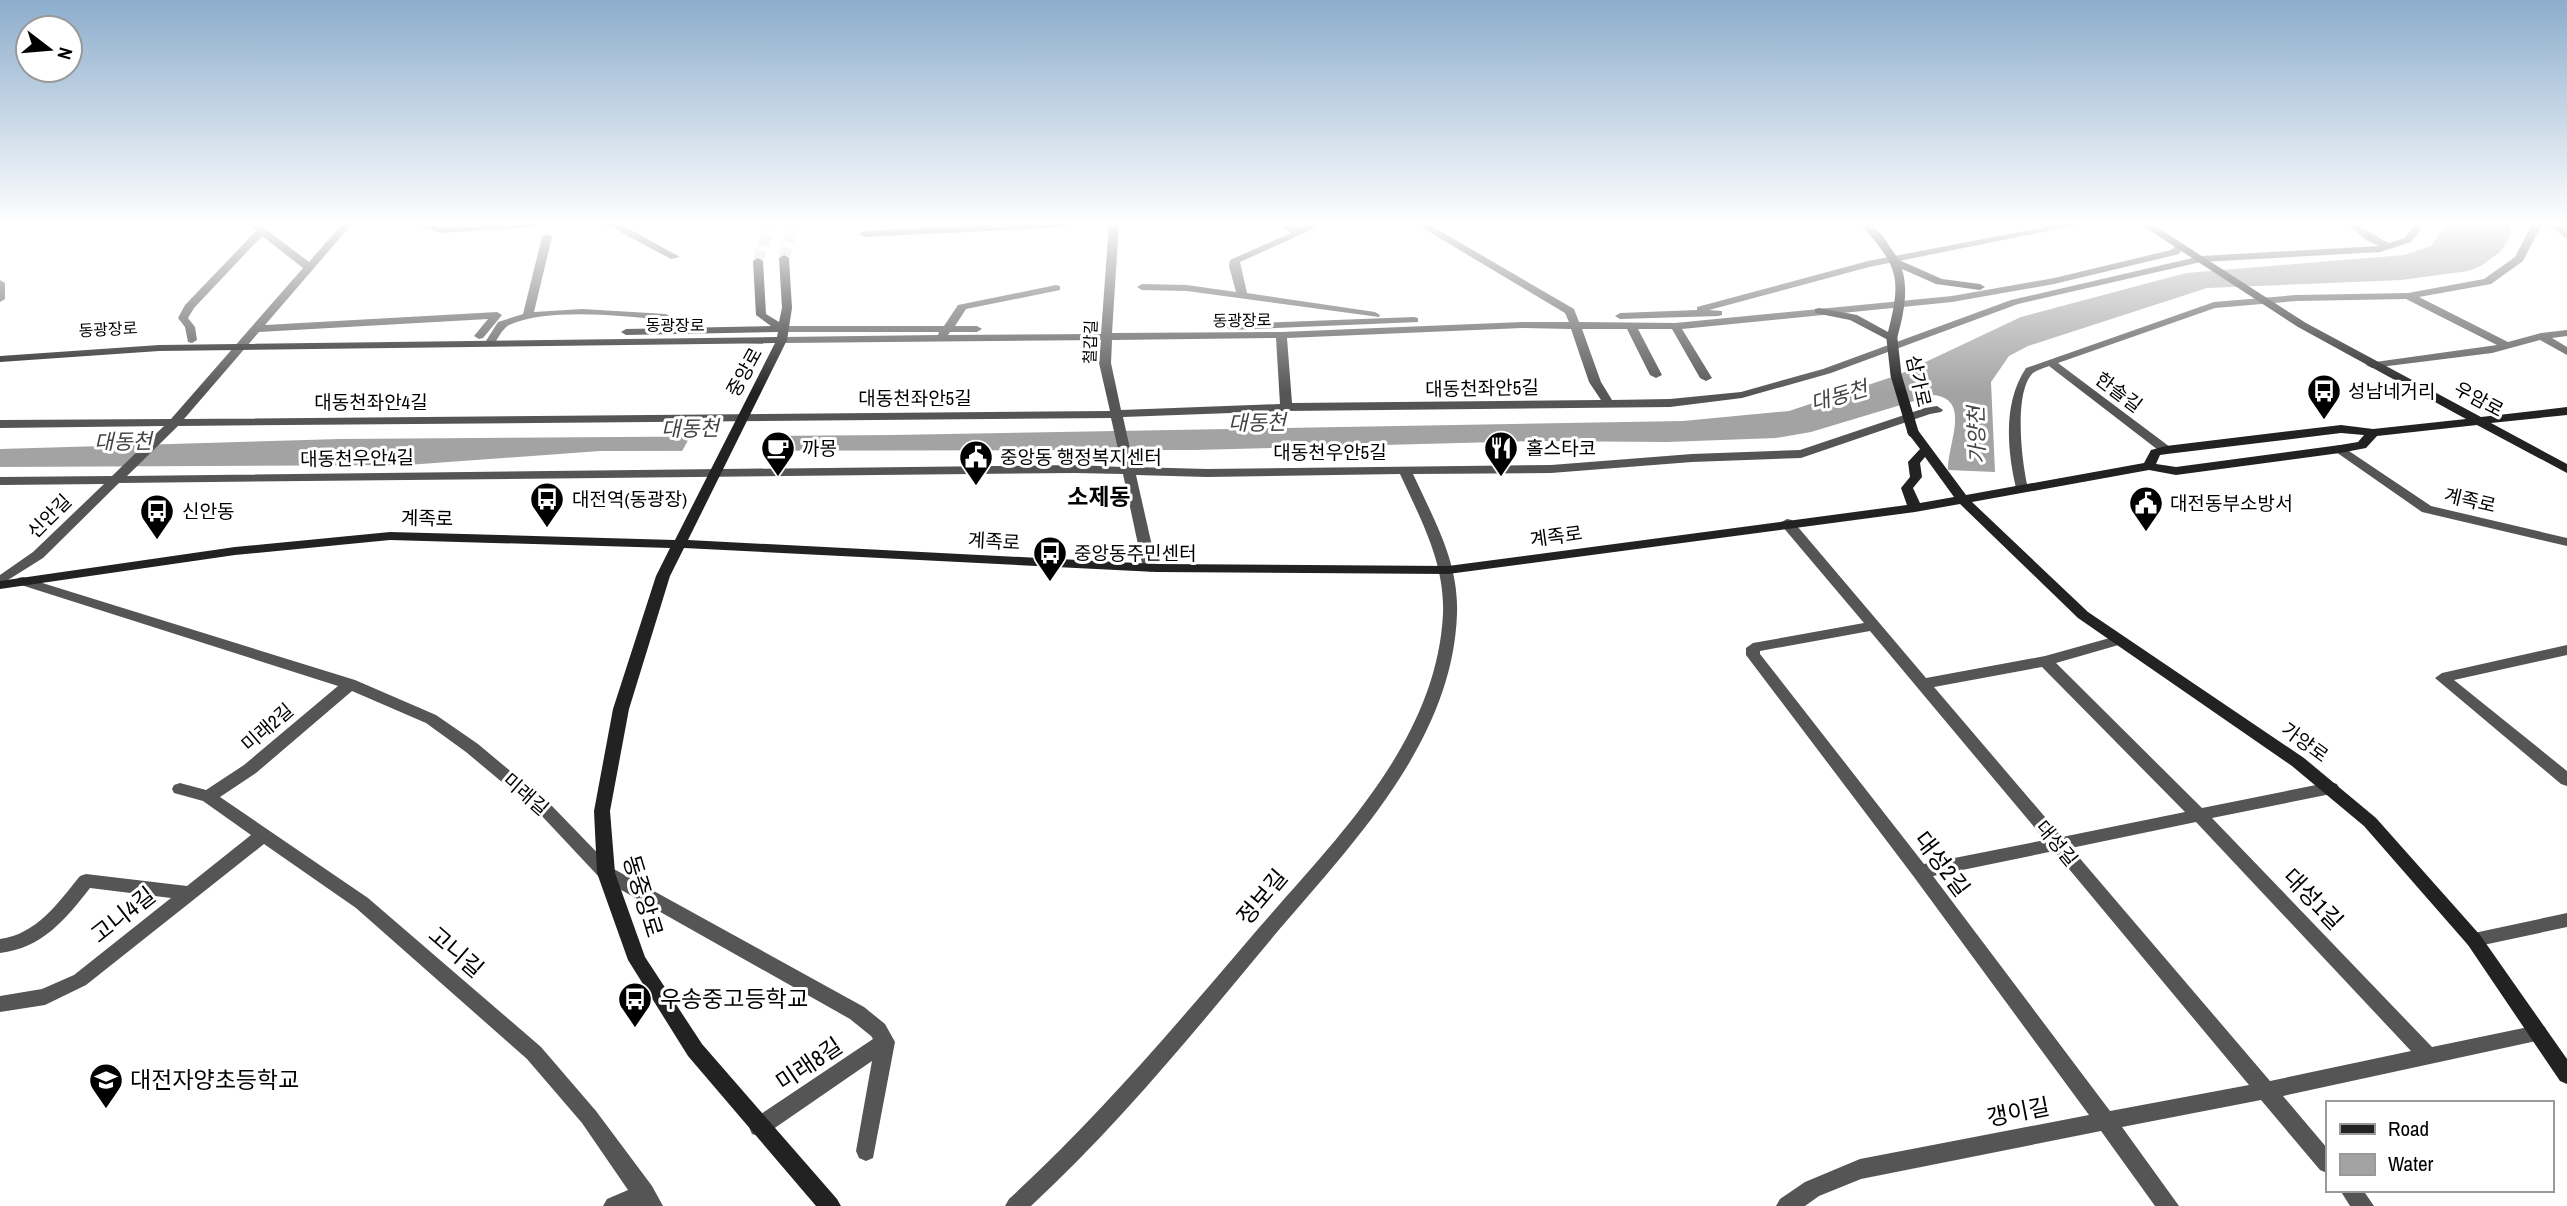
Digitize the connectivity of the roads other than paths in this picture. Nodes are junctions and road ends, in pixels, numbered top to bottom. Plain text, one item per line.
1 (212, 280) edge
2 (299, 280) edge
3 (537, 280) edge
4 (759, 280) tunnel mouth
5 (785, 280) edge
6 (1113, 280) edge
7 (1238, 280) edge
8 (1516, 280) edge
9 (1805, 280) edge
10 (1902, 280) edge
11 (1936, 280) edge
12 (2010, 280) edge
13 (2057, 280) edge
14 (2108, 280) edge
15 (2235, 280) edge
16 (2489, 280) edge
17 (0, 283) edge
18 (1142, 287) dead end
19 (1980, 287) junction
20 (1056, 288) dead end
21 (1242, 295) junction
22 (2408, 296) junction
23 (0, 299) edge
24 (1900, 299) junction
25 (2264, 299) junction
26 (1819, 312) junction
27 (1688, 314) junction
28 (528, 316) junction
29 (1411, 320) junction
30 (1574, 321) junction
31 (1631, 326) junction
32 (1675, 326) junction
33 (254, 329) junction
34 (666, 331) junction
35 (1106, 332) junction
36 (943, 334) junction
37 (2567, 334) edge
38 (782, 335) junction
39 (1281, 335) junction
40 (478, 336) junction
41 (2541, 336) junction
42 (1892, 339) junction
43 (192, 340) junction
44 (492, 340) junction
45 (242, 343) junction
46 (2507, 346) junction
47 (0, 352) edge
48 (2567, 352) edge
49 (0, 359) edge
50 (2050, 362) junction
51 (2372, 365) junction
52 (1656, 375) dead end
53 (1706, 378) dead end
54 (1609, 404) junction
55 (1286, 407) junction
56 (1937, 410) dead end
57 (2567, 411) edge
58 (1117, 416) junction
59 (740, 419) junction
60 (2478, 419) junction
61 (173, 423) junction
62 (0, 424) edge
63 (2373, 433) junction
64 (2340, 449) junction
65 (1926, 450) junction
66 (2166, 450) junction
67 (2150, 466) junction
68 (1127, 468) junction
69 (2567, 469) edge
70 (1405, 471) junction
71 (716, 472) junction
72 (116, 477) junction
73 (0, 481) edge
74 (2022, 488) junction
75 (1963, 500) junction
76 (1915, 508) junction
77 (1787, 523) junction
78 (2567, 542) edge
79 (677, 544) junction
80 (1150, 568) junction
81 (1448, 570) junction
82 (23, 582) junction
83 (0, 583) edge
84 (1873, 626) junction
85 (2117, 641) junction
86 (2567, 650) edge
87 (2045, 661) junction
88 (350, 684) junction
89 (1923, 684) junction
90 (2567, 780) edge
91 (2331, 788) junction
92 (180, 789) dead end
93 (208, 797) junction
94 (2198, 814) junction
95 (262, 836) junction
96 (2057, 842) junction
97 (1920, 872) junction
98 (606, 873) junction
99 (190, 892) junction
100 (2567, 920) edge
101 (2474, 940) junction
102 (0, 946) edge
103 (0, 1003) edge
104 (2538, 1033) junction
105 (886, 1042) junction
106 (2428, 1056) junction
107 (2567, 1075) edge
108 (2266, 1090) junction
109 (2106, 1120) junction
110 (759, 1127) junction
111 (866, 1151) dead end
112 (2326, 1162) edge
113 (2352, 1192) edge
114 (649, 1200) edge
115 (614, 1206) edge
116 (830, 1206) edge
117 (1017, 1206) edge
118 (1787, 1206) edge
119 (2168, 1206) edge
120 (2363, 1206) edge

1 - 43 street
2 - 33 street
3 - 28 street
4 - 38 main road
5 - 38 main road, 중앙로
6 - 35 street, 철갑길
7 - 21 street
8 - 30 street
9 - 27 street
10 - 24 main road, 삼가로
11 - 19 main road
12 - 19 street, 동광장로
13 - 24 street, 동광장로
14 - 54 street, 대동천좌안5길
15 - 25 main road, 우암로
16 - 22 street
17 - 23 street
18 - 21 street
19 - 24 street, 동광장로
20 - 36 street
21 - 29 street
22 - 25 street
22 - 46 street
24 - 26 street, 동광장로
24 - 27 street, 동광장로
24 - 42 main road, 삼가로
25 - 50 street
25 - 51 main road, 우암로
26 - 32 street, 동광장로
26 - 42 main road
27 - 30 street, 동광장로
28 - 34 street
28 - 44 street
29 - 30 street, 동광장로
29 - 35 street, 동광장로
30 - 31 street, 동광장로
30 - 39 street, 동광장로
30 - 54 street
31 - 32 street, 동광장로
31 - 52 street
32 - 53 street
33 - 40 street
33 - 45 street
34 - 38 main road, 동광장로
34 - 44 main road, 동광장로
35 - 36 street, 동광장로
35 - 39 street, 동광장로
35 - 58 street, 철갑길
36 - 38 street, 동광장로
37 - 41 street, 우암로
38 - 44 main road, 동광장로
38 - 59 main road, 중앙로
39 - 55 street
40 - 44 main road, 동광장로
40 - 45 main road, 동광장로
41 - 46 street, 우암로
41 - 48 street
42 - 65 main road, 삼가로, bridge
43 - 45 main road, 동광장로
43 - 47 main road, 동광장로
44 - 45 main road, 동광장로
45 - 49 main road, 동광장로
45 - 61 street
46 - 51 street, 우암로
50 - 66 street, 한솔길
50 - 74 street
51 - 60 main road, 우암로
54 - 55 street, 대동천좌안5길
55 - 58 street, 대동천좌안5길
56 - 70 street, 대동천우안5길
57 - 60 main road, 계족로
58 - 59 street, 대동천좌안5길
58 - 68 street, 철갑길
59 - 61 street, 대동천좌안4길
59 - 71 main road, 중앙로
60 - 63 main road, 계족로
60 - 69 main road, 우암로
61 - 62 street, 대동천좌안4길
61 - 72 street, 신안길
63 - 64 main road, 계족로
63 - 66 main road, 계족로
64 - 67 main road, 계족로
64 - 78 street, 계족로
65 - 75 main road, 삼가로
65 - 76 main road
66 - 67 main road
67 - 74 main road, 계족로
68 - 70 street, 대동천우안5길
68 - 71 street, 대동천우안5길
68 - 80 street
70 - 81 street
71 - 72 street, 대동천우안4길
71 - 79 main road, 중앙로
72 - 73 street, 대동천우안4길
72 - 83 street, 신안길
74 - 75 main road, 계족로
75 - 76 main road, 계족로
75 - 85 main road, 가양로
76 - 77 main road, 계족로
77 - 81 main road, 계족로
77 - 84 street, 대성길
79 - 80 main road, 계족로
79 - 82 main road, 계족로
79 - 98 main road, 동중앙로
80 - 81 main road, 계족로
81 - 117 street, 정보길
82 - 83 main road, 계족로
82 - 88 street, 미래길
84 - 89 street, 대성길
84 - 97 street, 대성2길
85 - 87 street
85 - 91 main road, 가양로
86 - 90 street
87 - 89 street
87 - 94 street, 대성1길
88 - 93 street, 미래2길
88 - 98 street, 미래길
89 - 96 street, 대성길
91 - 94 street
91 - 101 main road, 가양로
92 - 93 street, 고니길
93 - 95 street, 고니길
94 - 96 street
94 - 106 street, 대성1길
95 - 99 street, 고니4길
95 - 114 street, 고니길
96 - 97 street
96 - 108 street, 대성길
97 - 109 street, 대성2길
98 - 105 street, 미래길
98 - 110 main road, 동중앙로
99 - 102 street
99 - 103 street, 고니4길
100 - 101 street
101 - 104 main road, 가양로
104 - 106 street
104 - 107 main road, 가양로
105 - 110 street, 미래8길
105 - 111 street
106 - 108 street
108 - 109 street, 갱이길
108 - 112 street, 대성길
109 - 118 street, 갱이길
109 - 119 street, 대성2길
110 - 116 main road, 동중앙로
113 - 120 street
114 - 115 street

